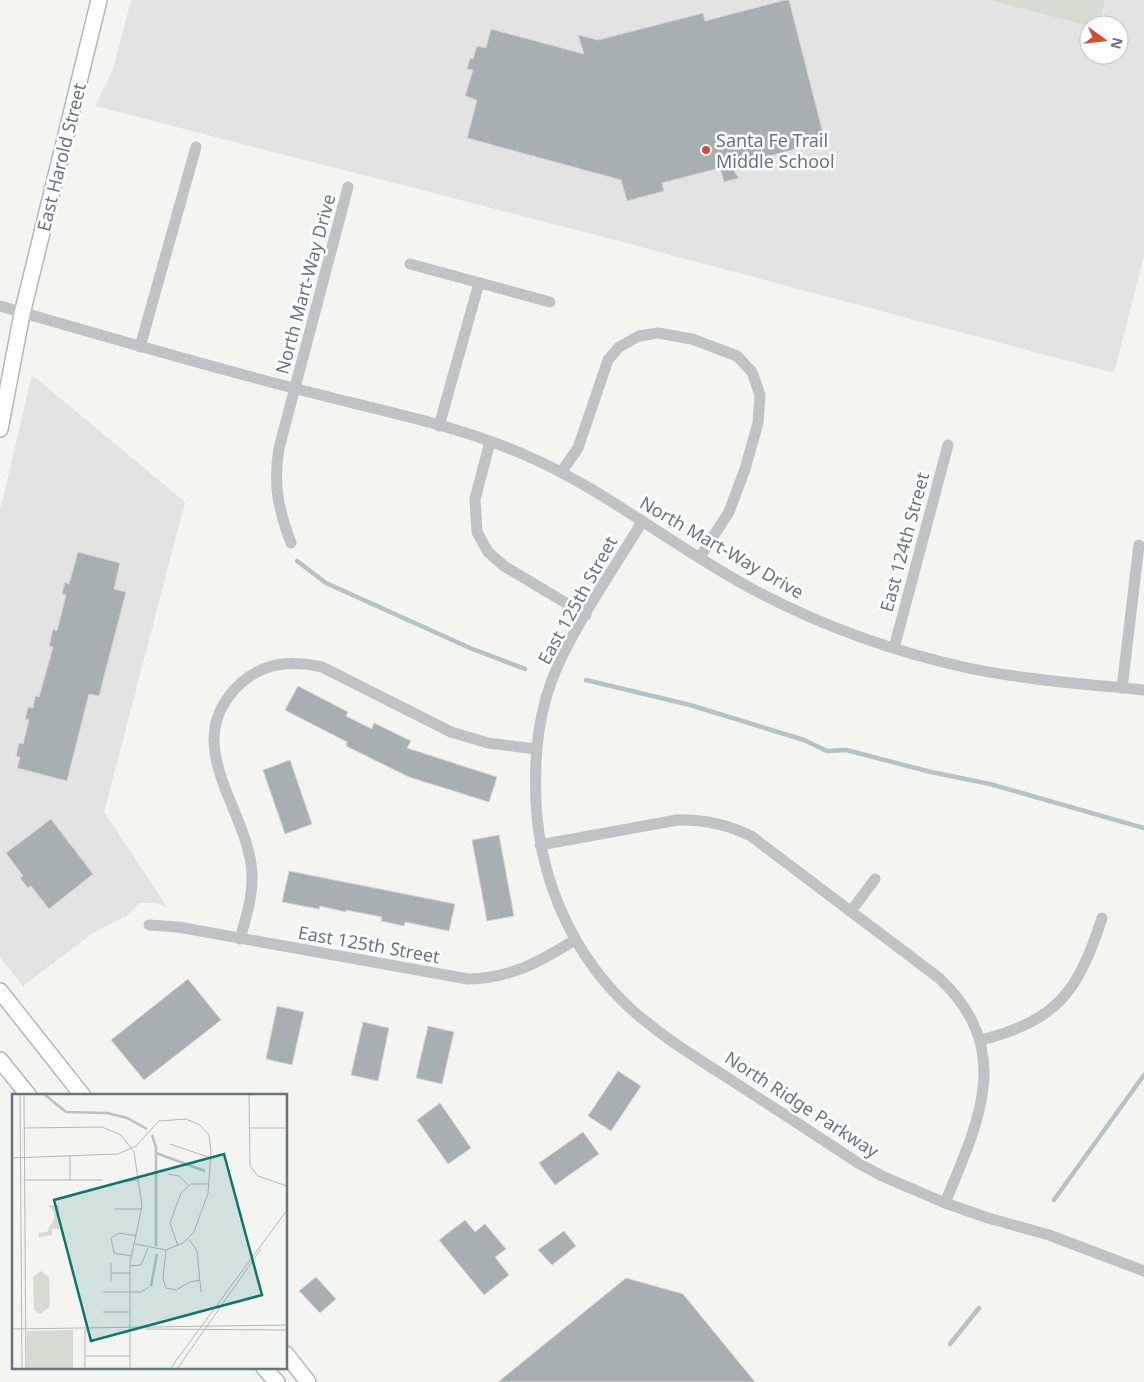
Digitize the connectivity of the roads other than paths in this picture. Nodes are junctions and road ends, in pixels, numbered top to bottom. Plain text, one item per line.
1 (99, 0) edge
2 (196, 147) dead end
3 (348, 187) dead end
4 (410, 264) dead end
5 (479, 283) junction
6 (550, 302) dead end
7 (0, 306) edge
8 (22, 314) junction
9 (140, 347) junction
10 (0, 383) edge
11 (295, 389) junction
12 (439, 426) junction
13 (0, 429) edge
14 (490, 442) junction
15 (948, 445) dead end
16 (562, 471) junction
17 (642, 522) junction
18 (291, 543) dead end
19 (1139, 545) dead end
20 (700, 557) junction
21 (586, 615) junction
22 (894, 648) junction
23 (1122, 688) junction
24 (1144, 690) edge
25 (536, 749) junction
26 (540, 845) junction
27 (875, 879) dead end
28 (850, 911) junction
29 (1102, 918) dead end
30 (149, 925) dead end
31 (240, 939) junction
32 (575, 940) junction
33 (0, 991) edge
34 (981, 1040) junction
35 (0, 1060) edge
36 (27, 1094) edge
37 (81, 1094) edge
38 (945, 1203) junction
39 (1143, 1268) edge
40 (288, 1357) edge
41 (266, 1370) edge
42 (277, 1382) edge
43 (308, 1382) edge

1 - 8 main road, East Harold Street
2 - 9 street
3 - 11 street, North Mart-Way Drive
4 - 5 street
5 - 6 street
5 - 12 street
7 - 8 street, North Mart-Way Drive
8 - 9 street, North Mart-Way Drive
8 - 10 main road, East Harold Street
8 - 13 main road, East Harold Street
9 - 11 street, North Mart-Way Drive
11 - 12 street, North Mart-Way Drive
11 - 18 street, North Mart-Way Drive
12 - 14 street, North Mart-Way Drive
14 - 16 street, North Mart-Way Drive
14 - 21 street
15 - 22 street, East 124th Street
16 - 17 street, North Mart-Way Drive
16 - 20 street
17 - 20 street, North Mart-Way Drive
17 - 21 street, East 125th Street
19 - 23 street
20 - 22 street, North Mart-Way Drive
21 - 25 street, East 125th Street
22 - 23 street, North Mart-Way Drive
23 - 24 street, North Mart-Way Drive
25 - 26 street, East 125th Street
25 - 31 street
26 - 28 street
26 - 32 street, North Ridge Parkway
27 - 28 street
28 - 34 street
29 - 34 street
30 - 31 street, East 125th Street
31 - 32 street, East 125th Street
32 - 38 street, North Ridge Parkway
33 - 37 main road
34 - 38 street
35 - 36 main road
38 - 39 street, North Ridge Parkway
40 - 43 main road
41 - 42 main road

